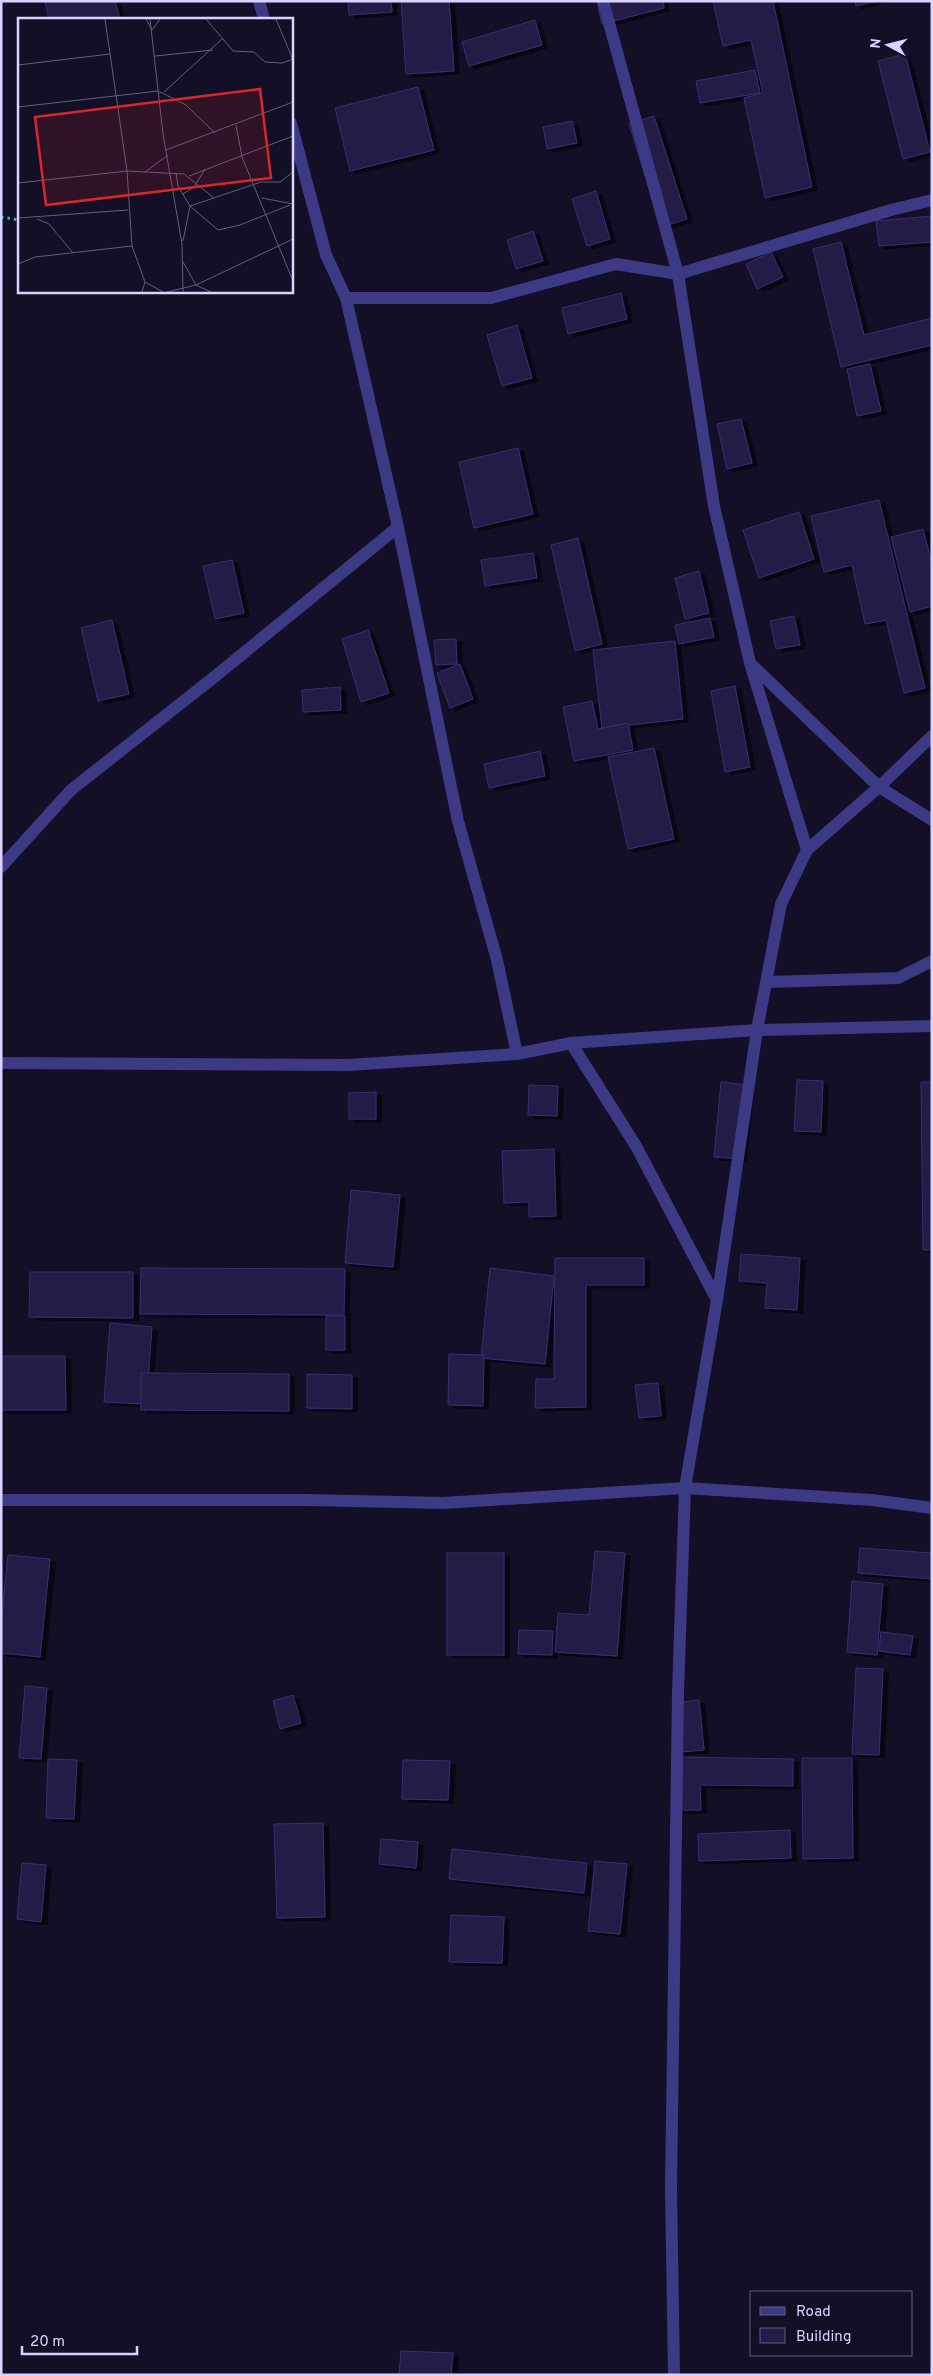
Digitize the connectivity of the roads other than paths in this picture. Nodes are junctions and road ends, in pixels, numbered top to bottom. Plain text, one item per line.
1 (259, 1) edge
2 (603, 1) edge
3 (264, 18) edge
4 (292, 127) edge
5 (932, 200) edge
6 (678, 274) junction
7 (346, 298) junction
8 (398, 527) junction
9 (750, 663) junction
10 (932, 736) edge
11 (879, 787) junction
12 (932, 820) edge
13 (807, 850) junction
14 (1, 867) edge
15 (932, 961) edge
16 (768, 982) junction
17 (932, 1026) edge
18 (757, 1030) junction
19 (571, 1044) junction
20 (517, 1054) junction
21 (1, 1063) edge
22 (717, 1300) junction
23 (685, 1488) junction
24 (1, 1500) edge
25 (932, 1508) edge
26 (674, 2375) edge

1 - 3 street
2 - 6 street
4 - 7 street
5 - 6 street
6 - 7 street
6 - 9 street
7 - 8 street
8 - 14 street
8 - 20 street
9 - 11 street
9 - 13 street
10 - 11 street
11 - 12 street
11 - 13 street
13 - 16 street
15 - 16 street
16 - 18 street
17 - 18 street
18 - 19 street
18 - 22 street
19 - 20 street
19 - 22 street
20 - 21 street
22 - 23 street
23 - 24 street
23 - 25 street
23 - 26 street

